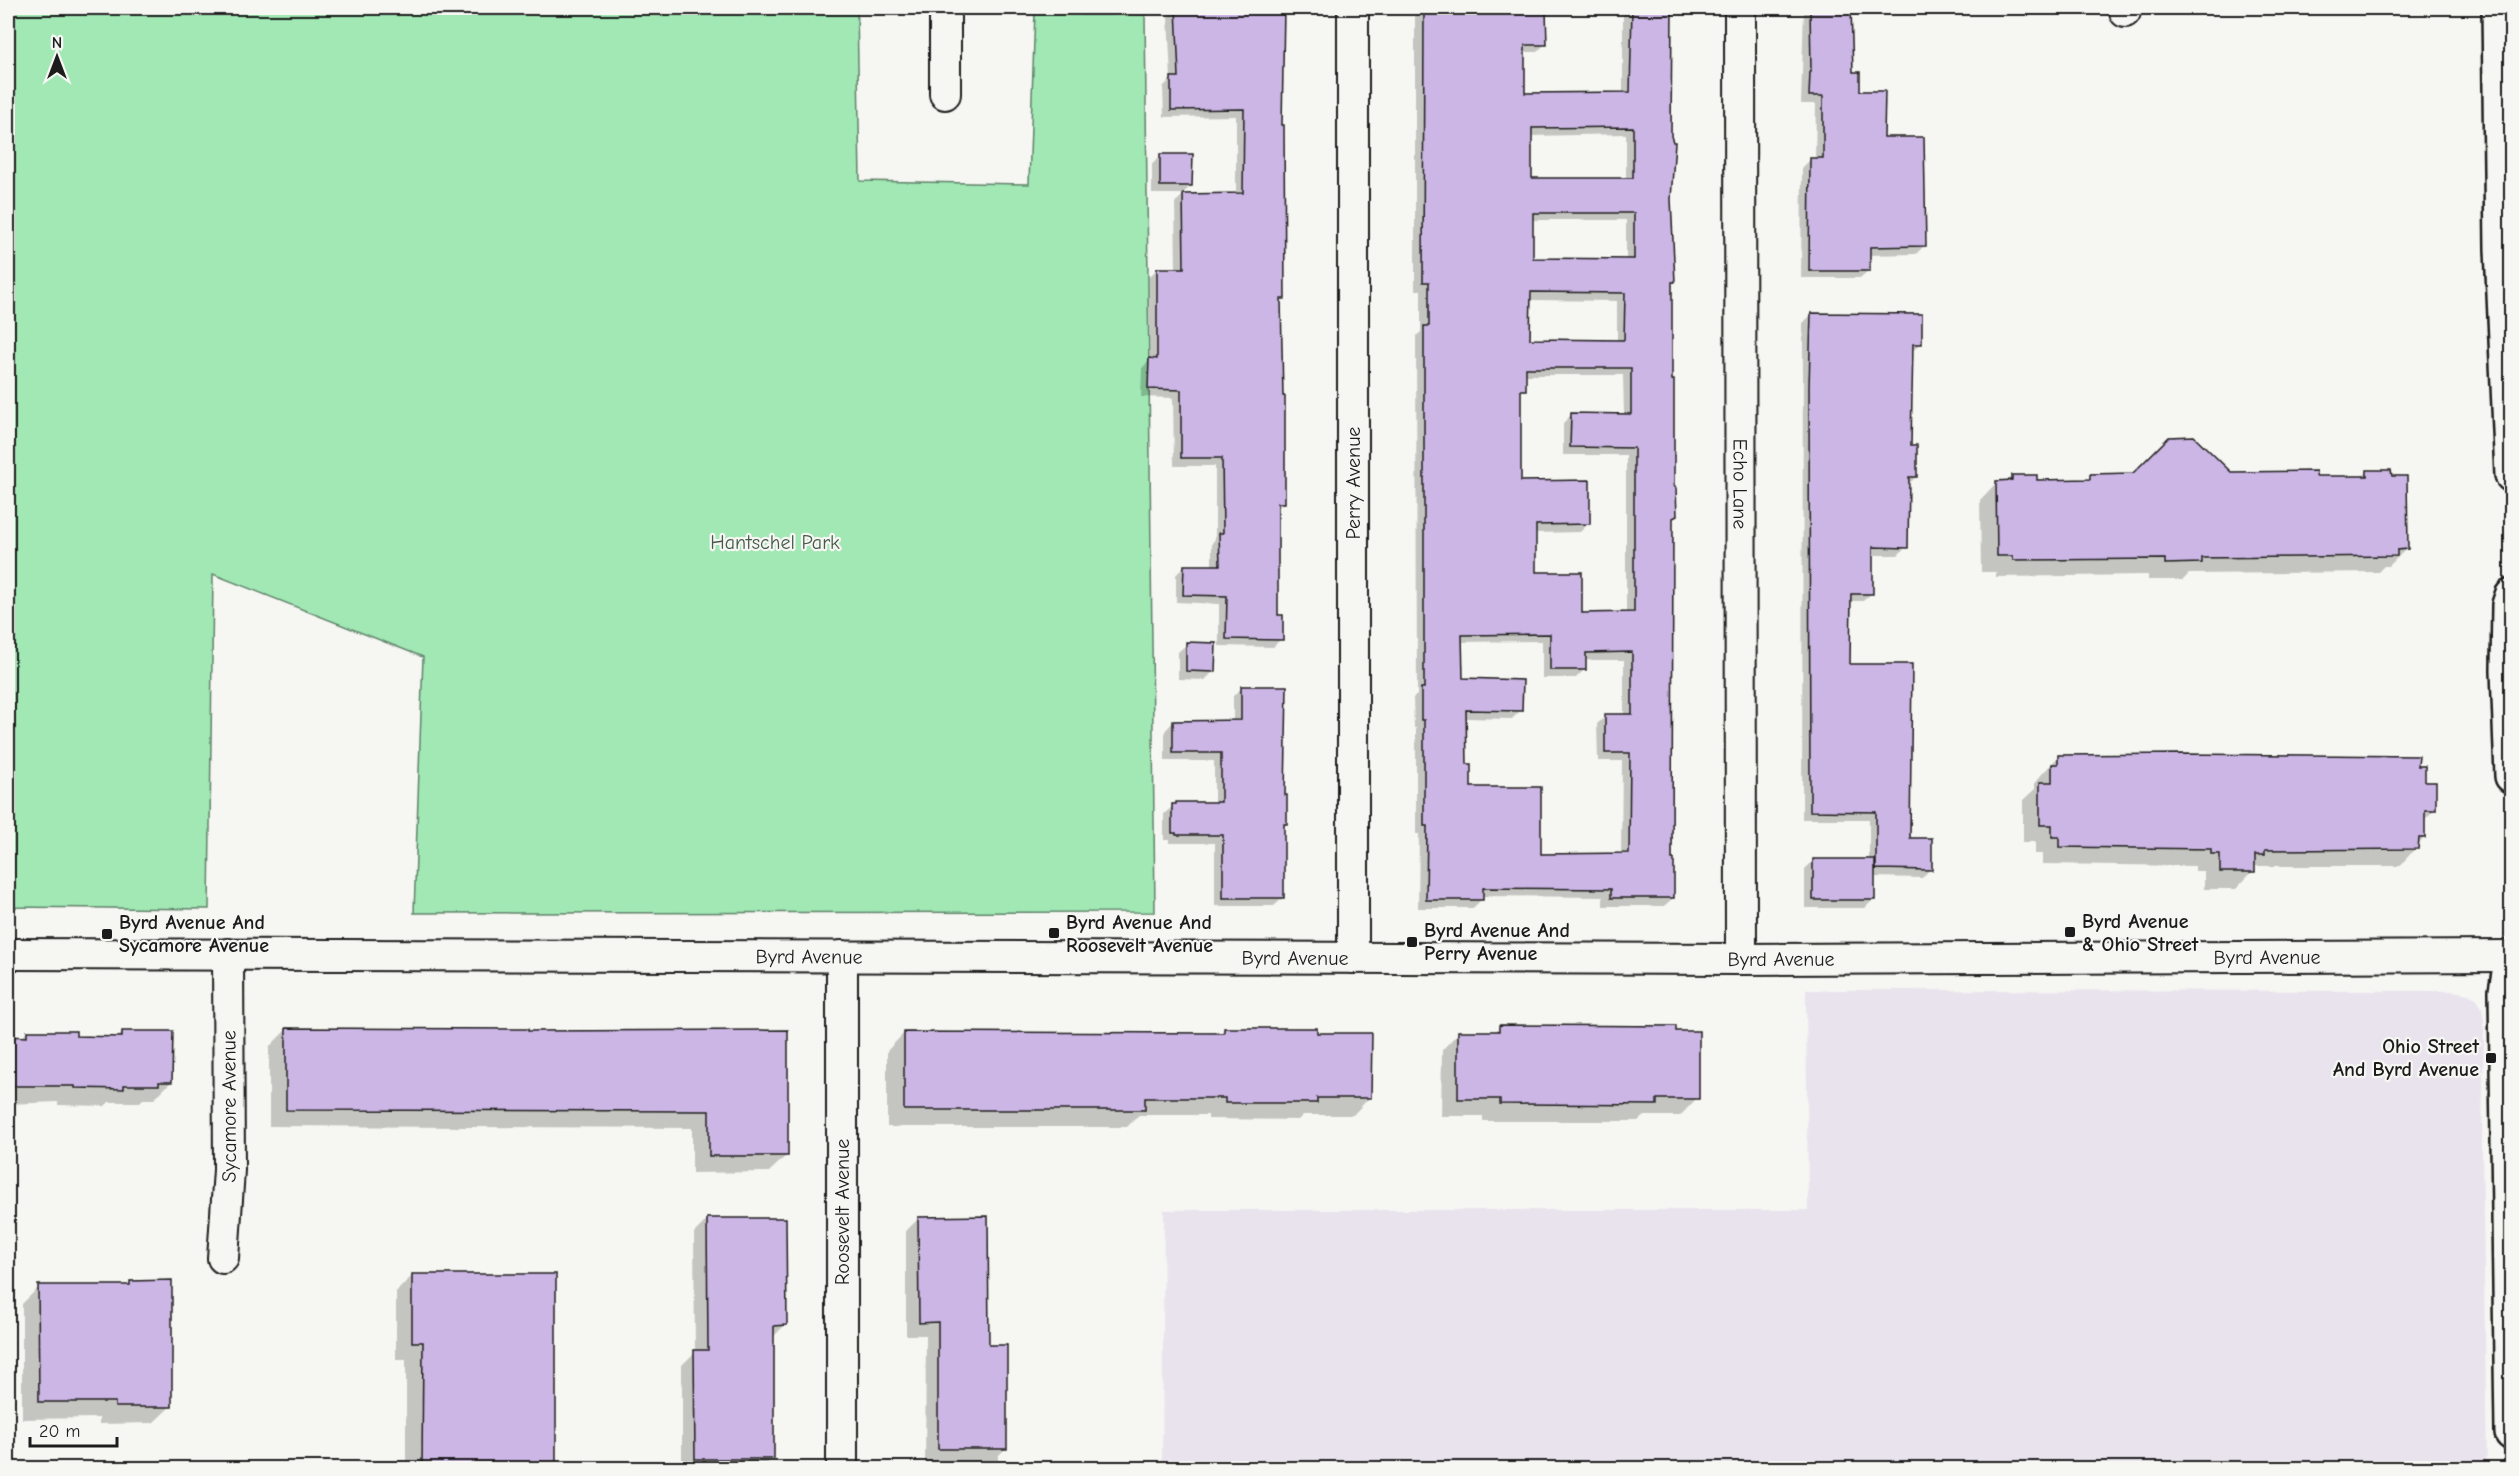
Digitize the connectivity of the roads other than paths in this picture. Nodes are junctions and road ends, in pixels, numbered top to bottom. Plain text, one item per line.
1 (945, 8) edge
2 (1353, 8) edge
3 (1740, 8) edge
4 (2499, 8) edge
5 (945, 93) dead end
6 (2507, 249) edge
7 (2511, 476) edge
8 (2511, 596) edge
9 (2511, 776) edge
10 (8, 954) edge
11 (228, 954) junction
12 (842, 956) junction
13 (2511, 956) edge
14 (1353, 958) junction
15 (1741, 959) junction
16 (223, 1258) dead end
17 (2511, 1433) edge
18 (842, 1468) edge

1 - 5 street
2 - 14 street, Perry Avenue
3 - 15 street, Echo Lane
4 - 6 street
6 - 7 street
8 - 9 street
10 - 11 street, Byrd Avenue
11 - 12 street, Byrd Avenue
11 - 16 street, Sycamore Avenue
12 - 14 street, Byrd Avenue
12 - 18 street, Roosevelt Avenue
13 - 15 street, Byrd Avenue
13 - 17 street
14 - 15 street, Byrd Avenue

